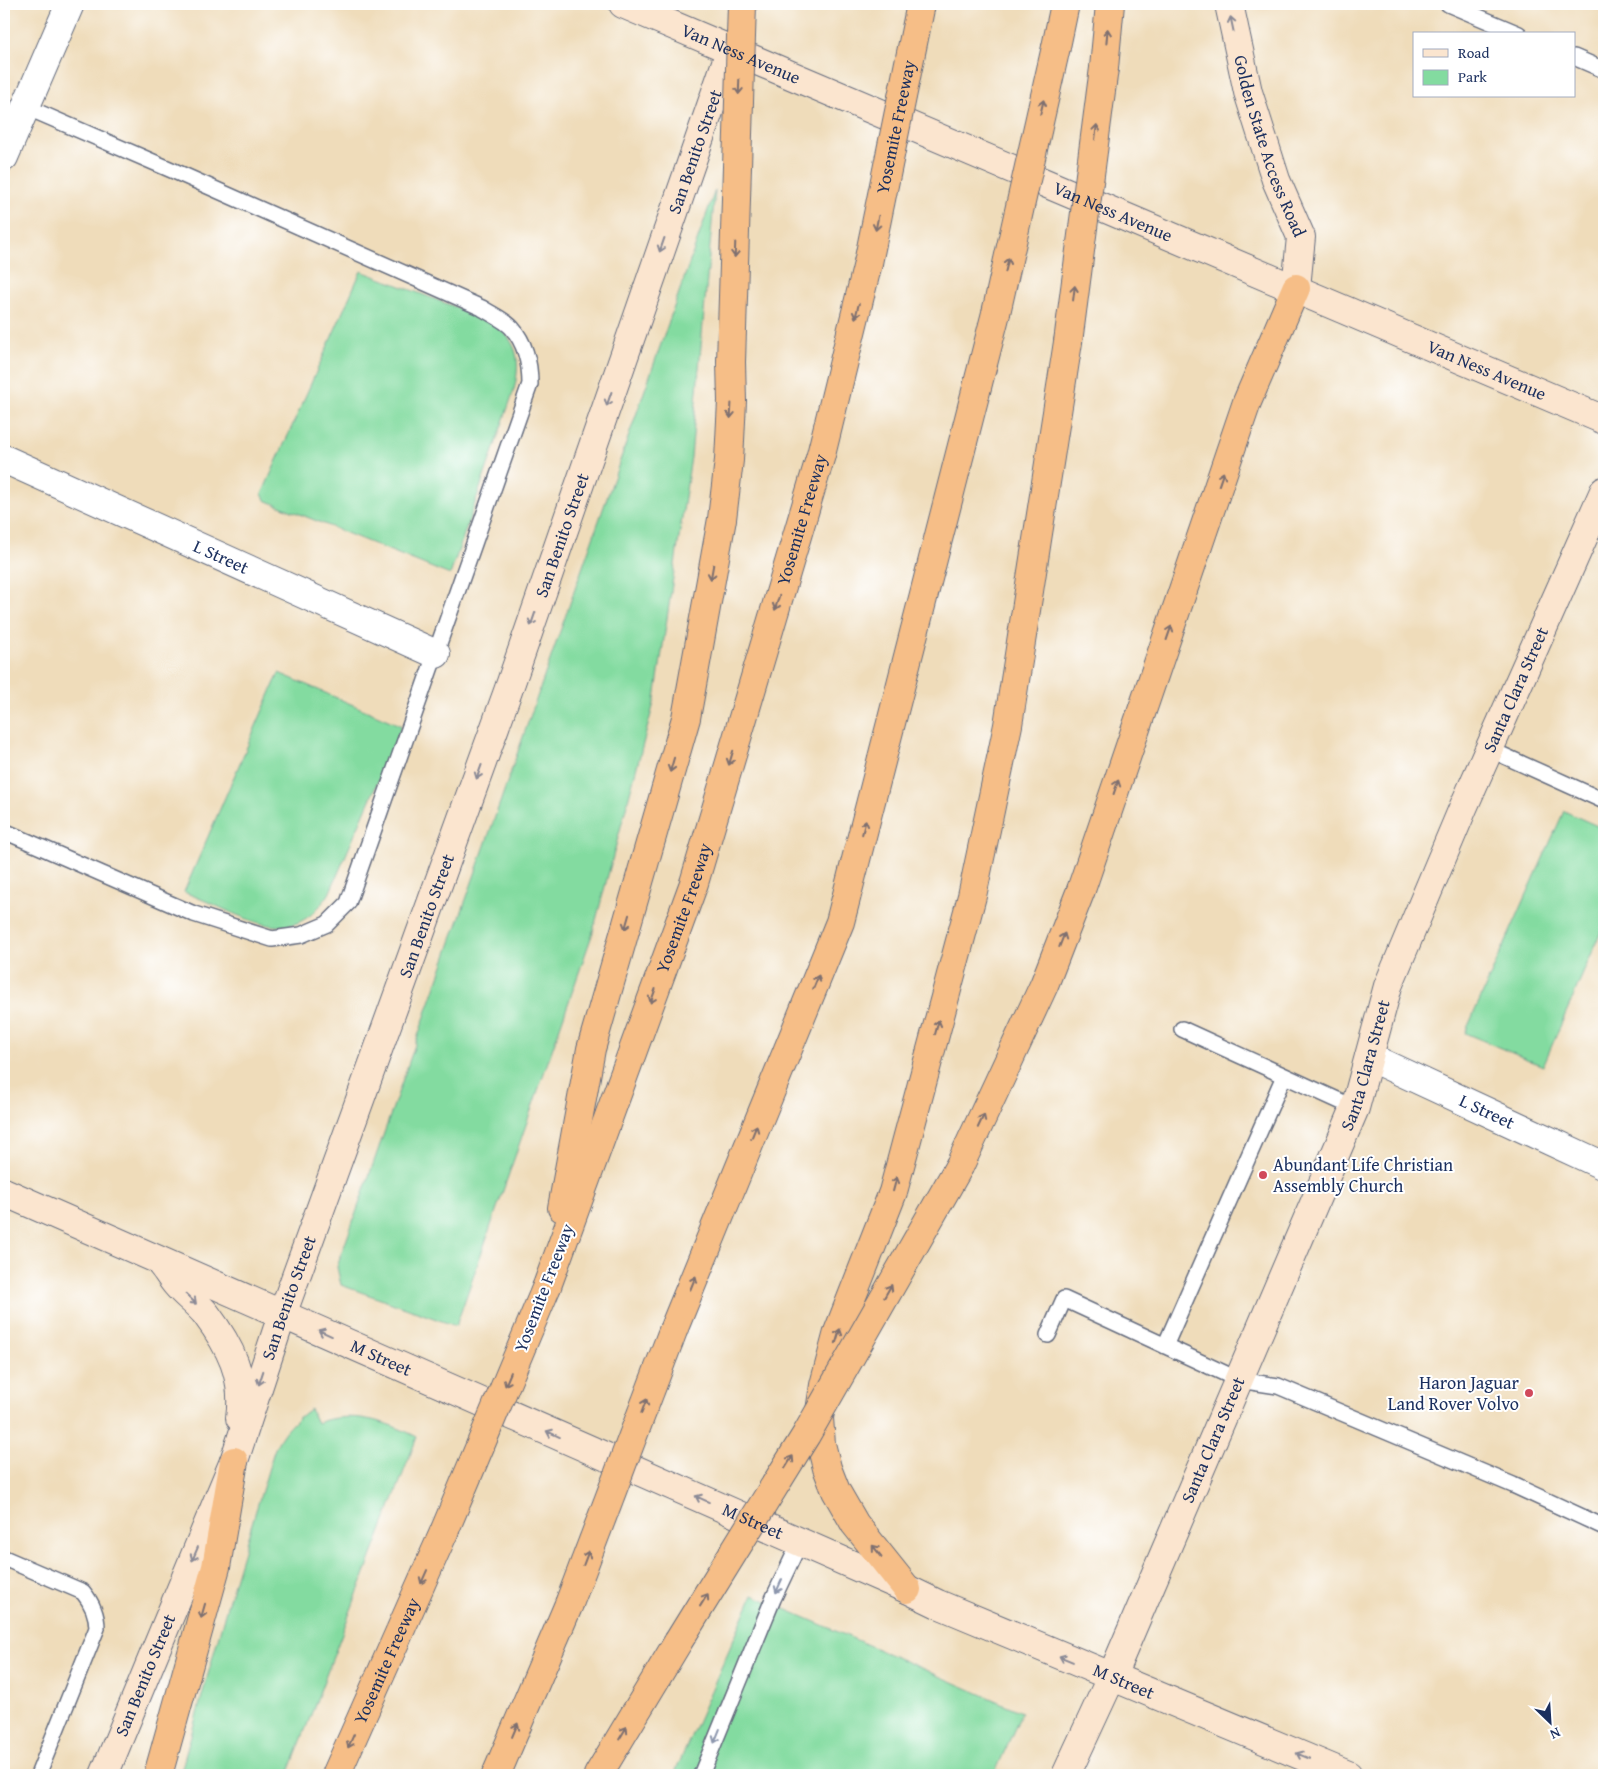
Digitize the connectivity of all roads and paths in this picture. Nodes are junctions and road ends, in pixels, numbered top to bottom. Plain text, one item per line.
1 (70, 4) edge
2 (623, 4) edge
3 (743, 4) edge
4 (921, 4) edge
5 (1065, 4) edge
6 (1110, 4) edge
7 (1228, 4) edge
8 (1448, 4) edge
9 (1514, 32) edge
10 (730, 50) junction
11 (1576, 58) edge
12 (1604, 70) edge
13 (26, 107) junction
14 (4, 158) edge
15 (1296, 288) junction
16 (1604, 420) edge
17 (4, 459) edge
18 (1604, 491) edge
19 (436, 654) junction
20 (1489, 749) junction
21 (1604, 801) edge
22 (4, 831) edge
23 (1182, 1029) dead end
24 (1369, 1057) junction
25 (1284, 1076) junction
26 (1355, 1108) junction
27 (1604, 1166) edge
28 (4, 1192) edge
29 (160, 1261) junction
30 (547, 1286) junction
31 (282, 1315) junction
32 (1048, 1335) dead end
33 (1165, 1346) junction
34 (1239, 1380) junction
35 (234, 1461) junction
36 (1604, 1527) edge
37 (800, 1542) junction
38 (4, 1558) edge
39 (907, 1589) junction
40 (1111, 1678) junction
41 (38, 1775) edge
42 (104, 1775) edge
43 (158, 1775) edge
44 (336, 1775) edge
45 (496, 1775) edge
46 (598, 1775) edge
47 (701, 1775) edge
48 (1066, 1775) edge
49 (1348, 1775) edge

1 - 13 street
2 - 10 street, Van Ness Avenue
3 - 10 highway
3 -> 30 highway, bridge
4 -> 30 highway, Yosemite Freeway, bridge
45 -> 5 highway, bridge
39 -> 6 highway, bridge
15 -> 7 street, Golden State Access Road
8 - 9 lane
10 - 15 street, Van Ness Avenue
10 -> 31 street, San Benito Street
11 - 12 lane
13 - 14 street
13 - 19 lane
15 - 16 street, Van Ness Avenue
46 -> 15 highway, bridge
17 - 19 street, L Street
18 - 20 street, Santa Clara Street
19 - 22 lane
20 - 21 lane
20 - 24 street, Santa Clara Street
23 - 25 lane
24 - 26 street, Santa Clara Street
24 - 27 street, L Street
25 - 26 lane
25 - 33 lane
26 - 34 street, Santa Clara Street
28 - 29 street, M Street
29 - 31 street, M Street
29 -> 35 street
30 -> 44 highway, Yosemite Freeway, bridge
31 -> 35 street, San Benito Street
37 -> 31 street, M Street
32 - 33 lane
33 - 34 lane
34 - 36 lane
34 - 40 street, Santa Clara Street
35 -> 42 street, San Benito Street
35 -> 43 highway
37 - 39 street, M Street
37 -> 47 lane
38 - 41 lane
40 -> 39 street, M Street
40 - 48 street, Santa Clara Street
49 -> 40 street, M Street

